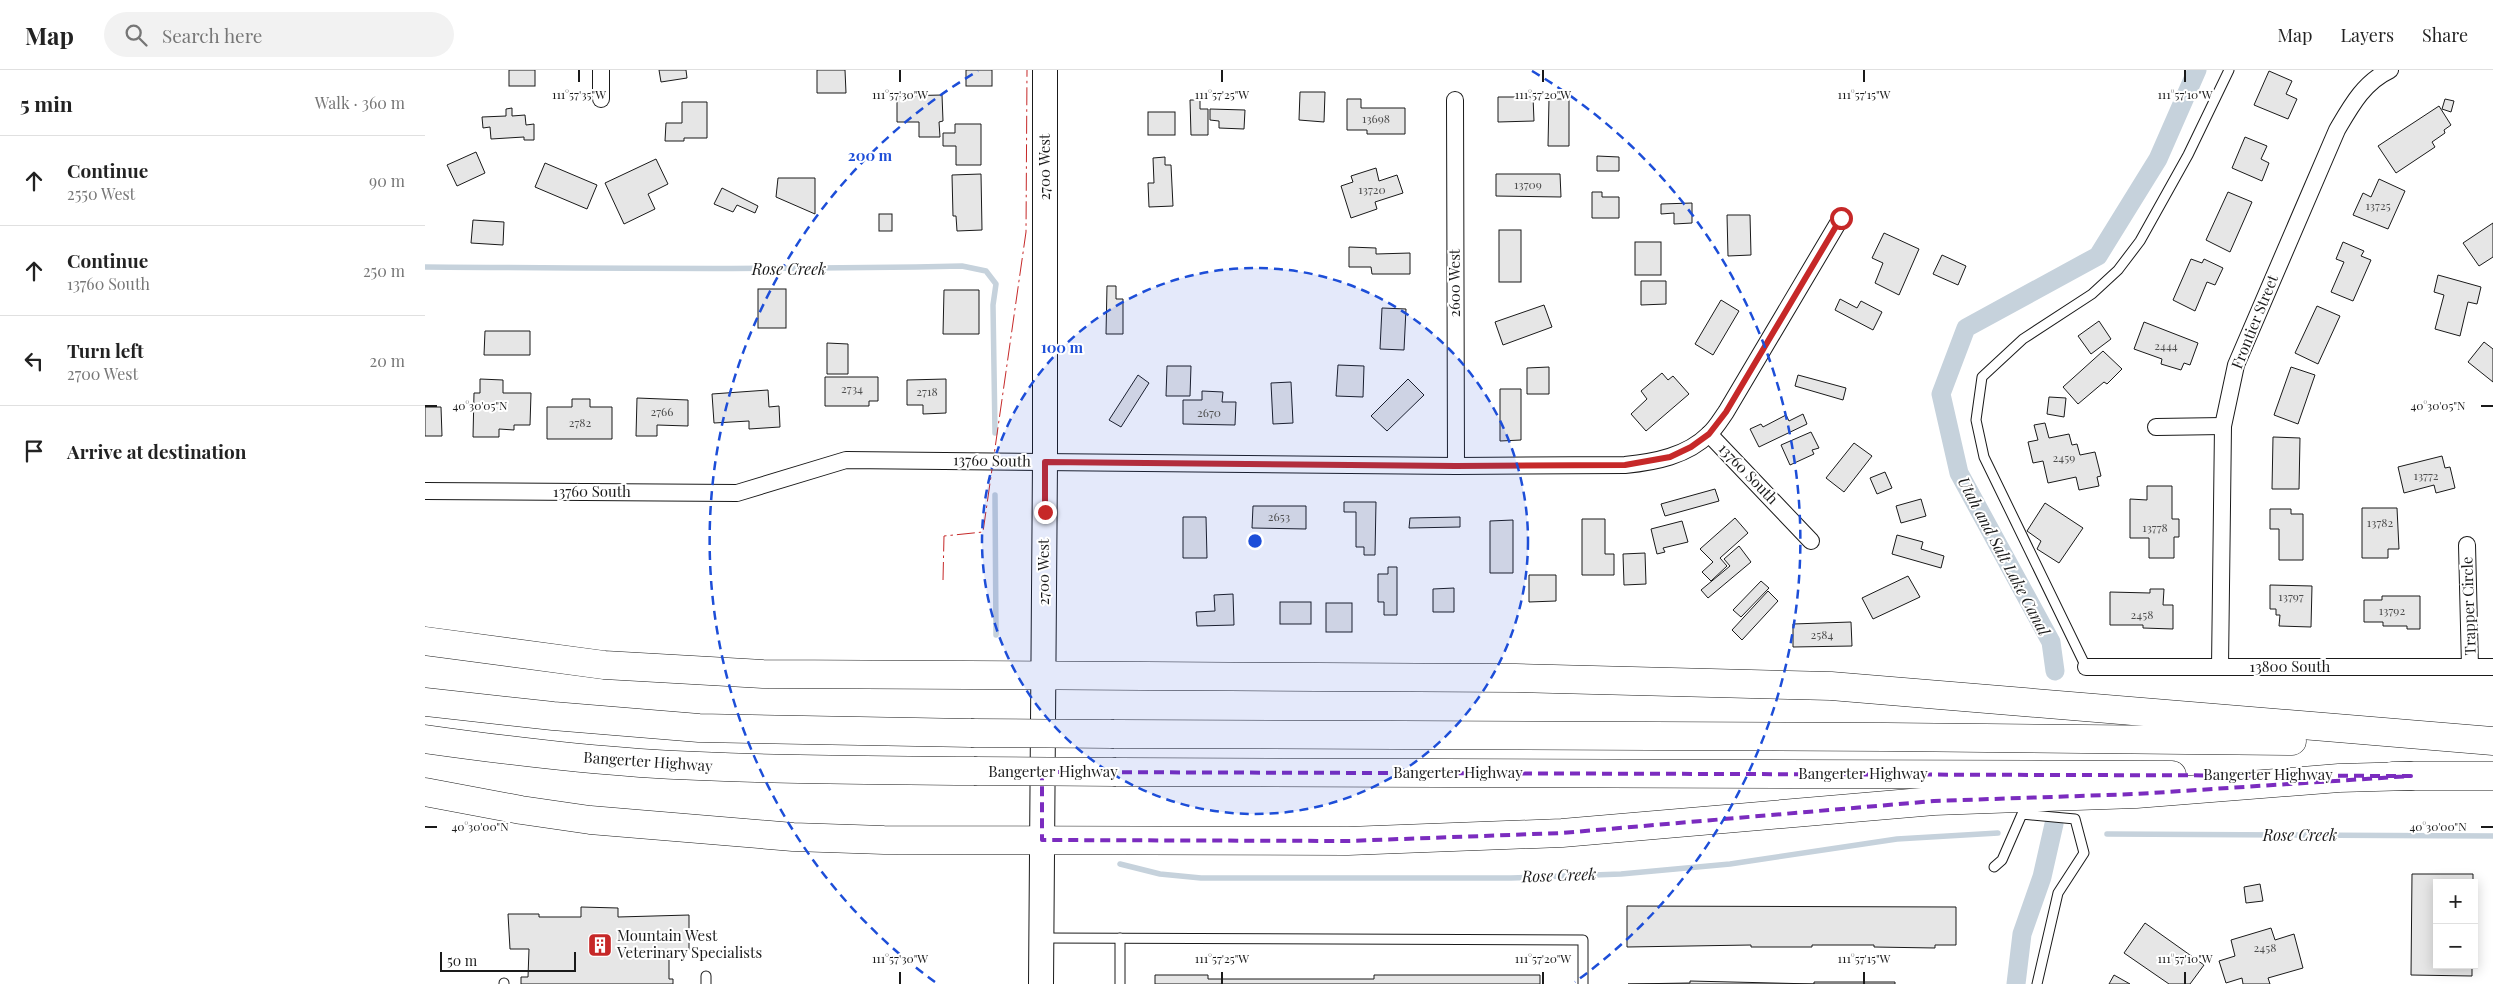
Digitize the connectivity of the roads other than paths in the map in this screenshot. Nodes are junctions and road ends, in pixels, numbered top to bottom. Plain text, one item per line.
1 (601, 70) edge
2 (1045, 70) edge
3 (2229, 70) edge
4 (2390, 70) edge
5 (601, 100) dead end
6 (1455, 100) dead end
7 (1841, 218) dead end
8 (2223, 426) junction
9 (2155, 427) dead end
10 (1709, 434) junction
11 (1045, 462) junction
12 (1456, 466) junction
13 (425, 491) edge
14 (1811, 541) dead end
15 (2467, 545) dead end
16 (425, 641) edge
17 (2086, 667) joint
18 (2220, 667) junction
19 (2470, 667) junction
20 (2493, 667) edge
21 (1043, 675) junction
22 (425, 702) edge
23 (425, 739) edge
24 (2493, 742) edge
25 (2411, 776) junction
26 (2493, 776) edge
27 (425, 792) edge
28 (1042, 840) junction
29 (1994, 867) dead end
30 (1041, 938) junction
31 (1120, 938) junction
32 (1041, 984) edge
33 (1120, 984) edge
34 (1583, 984) edge
35 (2037, 984) edge

1 - 5 street
2 - 11 main road, 2700 West
3 - 17 lane
4 - 8 street, Frontier Street
6 - 12 street, 2600 West
7 - 10 street
8 - 9 street
8 - 18 street, Frontier Street
10 - 12 street, 13760 South
10 - 14 street, 13760 South
11 - 12 street, 13760 South
11 - 13 street, 13760 South
11 - 21 main road, 2700 West
15 - 19 street, Trapper Circle
16 - 21 highway
17 - 18 street, 13800 South
18 - 19 street, 13800 South
19 - 20 street, 13800 South
21 - 24 highway
21 - 28 main road, 2700 West
22 - 24 highway, bridge
23 - 25 highway, Bangerter Highway, bridge
25 - 26 highway, Bangerter Highway
25 - 28 highway
27 - 28 highway
28 - 30 main road, 2700 West
29 - 35 lane
30 - 31 lane
30 - 32 main road, 2700 West
31 - 33 lane
31 - 34 lane

